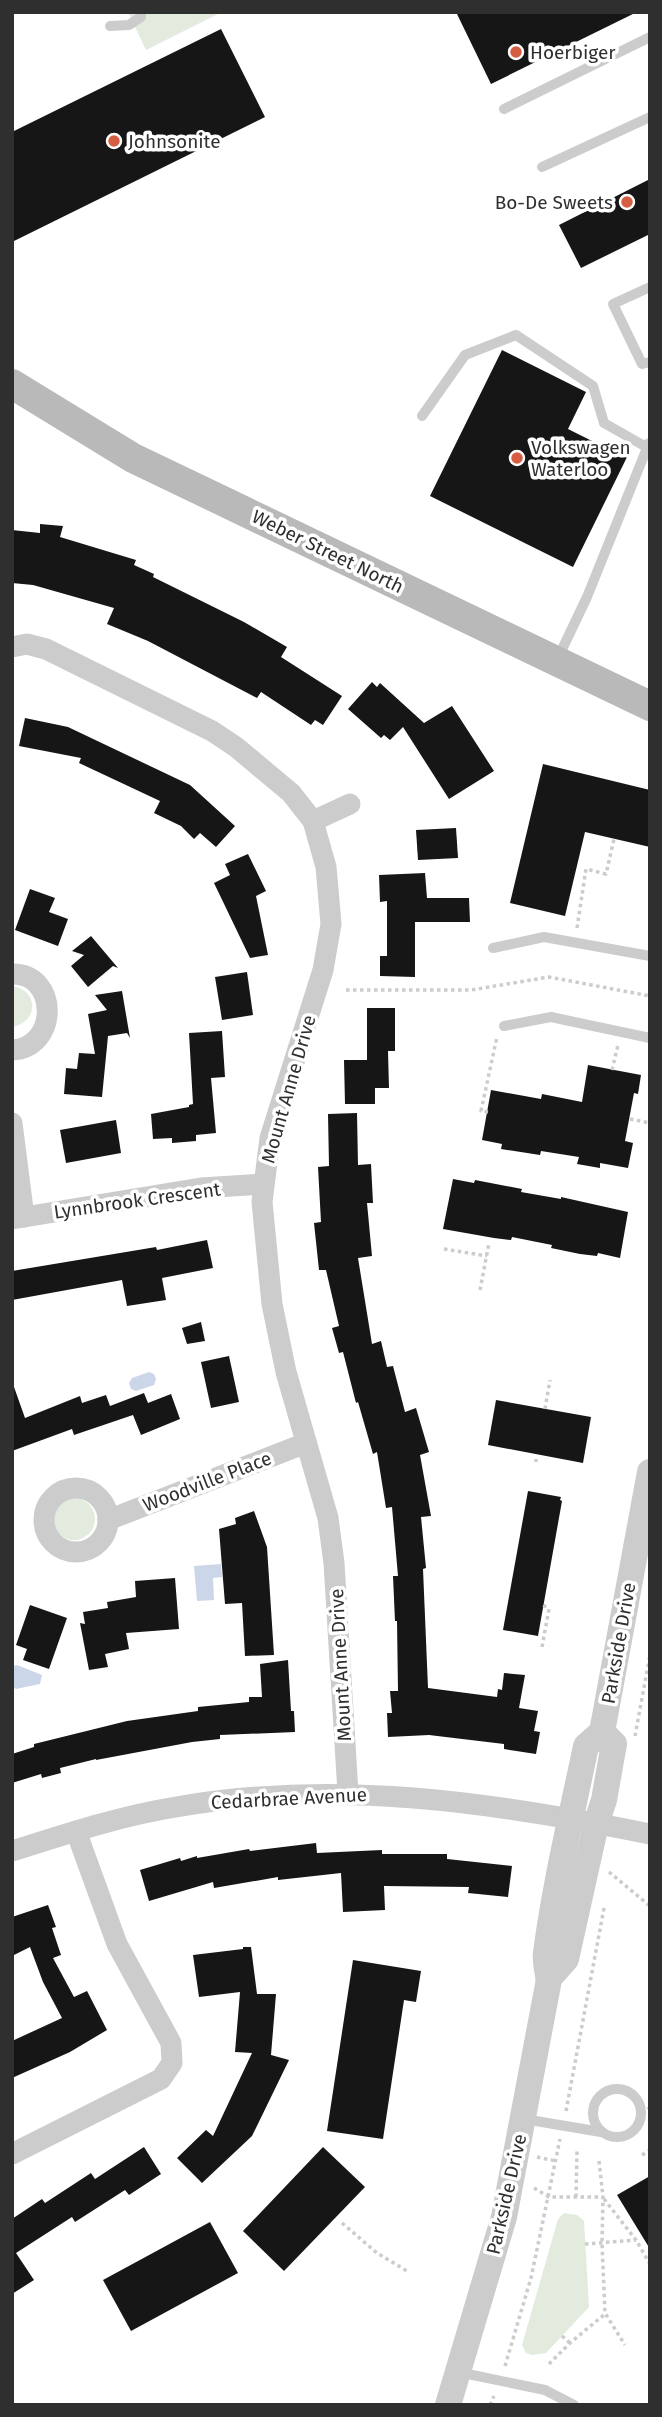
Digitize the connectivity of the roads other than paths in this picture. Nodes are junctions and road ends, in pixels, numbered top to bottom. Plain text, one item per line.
1 (141, 12) edge
2 (110, 26) dead end
3 (650, 37) edge
4 (504, 110) dead end
5 (650, 117) edge
6 (542, 167) dead end
7 (650, 287) edge
8 (650, 362) edge
9 (12, 384) edge
10 (422, 416) dead end
11 (649, 445) edge
12 (12, 647) edge
13 (556, 663) junction
14 (650, 706) edge
15 (350, 804) dead end
16 (313, 821) junction
17 (493, 948) dead end
18 (650, 956) edge
19 (12, 974) edge
20 (504, 1026) road end
21 (650, 1038) edge
22 (12, 1050) edge
23 (12, 1123) edge
24 (263, 1184) junction
25 (18, 1218) edge
26 (306, 1443) junction
27 (650, 1472) edge
28 (108, 1520) dead end
29 (348, 1793) junction
30 (584, 1822) junction
31 (76, 1831) junction
32 (650, 1834) edge
33 (12, 1851) edge
34 (647, 2111) edge
35 (523, 2119) junction
36 (601, 2132) junction
37 (12, 2154) edge
38 (458, 2372) junction
39 (448, 2405) edge
40 (574, 2405) edge

1 - 2 lane
3 - 4 lane
5 - 6 lane
7 - 8 lane
9 - 13 main road, Weber Street North
10 - 11 lane
11 - 13 lane
12 - 16 street, Mount Anne Drive
13 - 14 main road, Weber Street North
15 - 16 street
16 - 24 street, Mount Anne Drive
17 - 18 lane
19 - 22 street
20 - 21 lane
23 - 25 street
24 - 25 street, Lynnbrook Crescent
24 - 26 street, Mount Anne Drive
26 - 28 street, Woodville Place
26 - 29 street, Mount Anne Drive
27 - 30 street, Parkside Drive
29 - 30 street, Cedarbrae Avenue
29 - 31 street, Cedarbrae Avenue
30 - 32 street, Cedarbrae Avenue
30 - 35 street, Parkside Drive
31 - 33 street, Cedarbrae Avenue
31 - 37 street
34 - 36 lane
34 - 36 lane
35 - 36 lane
35 - 38 street, Parkside Drive
38 - 39 street, Parkside Drive
38 - 40 lane

